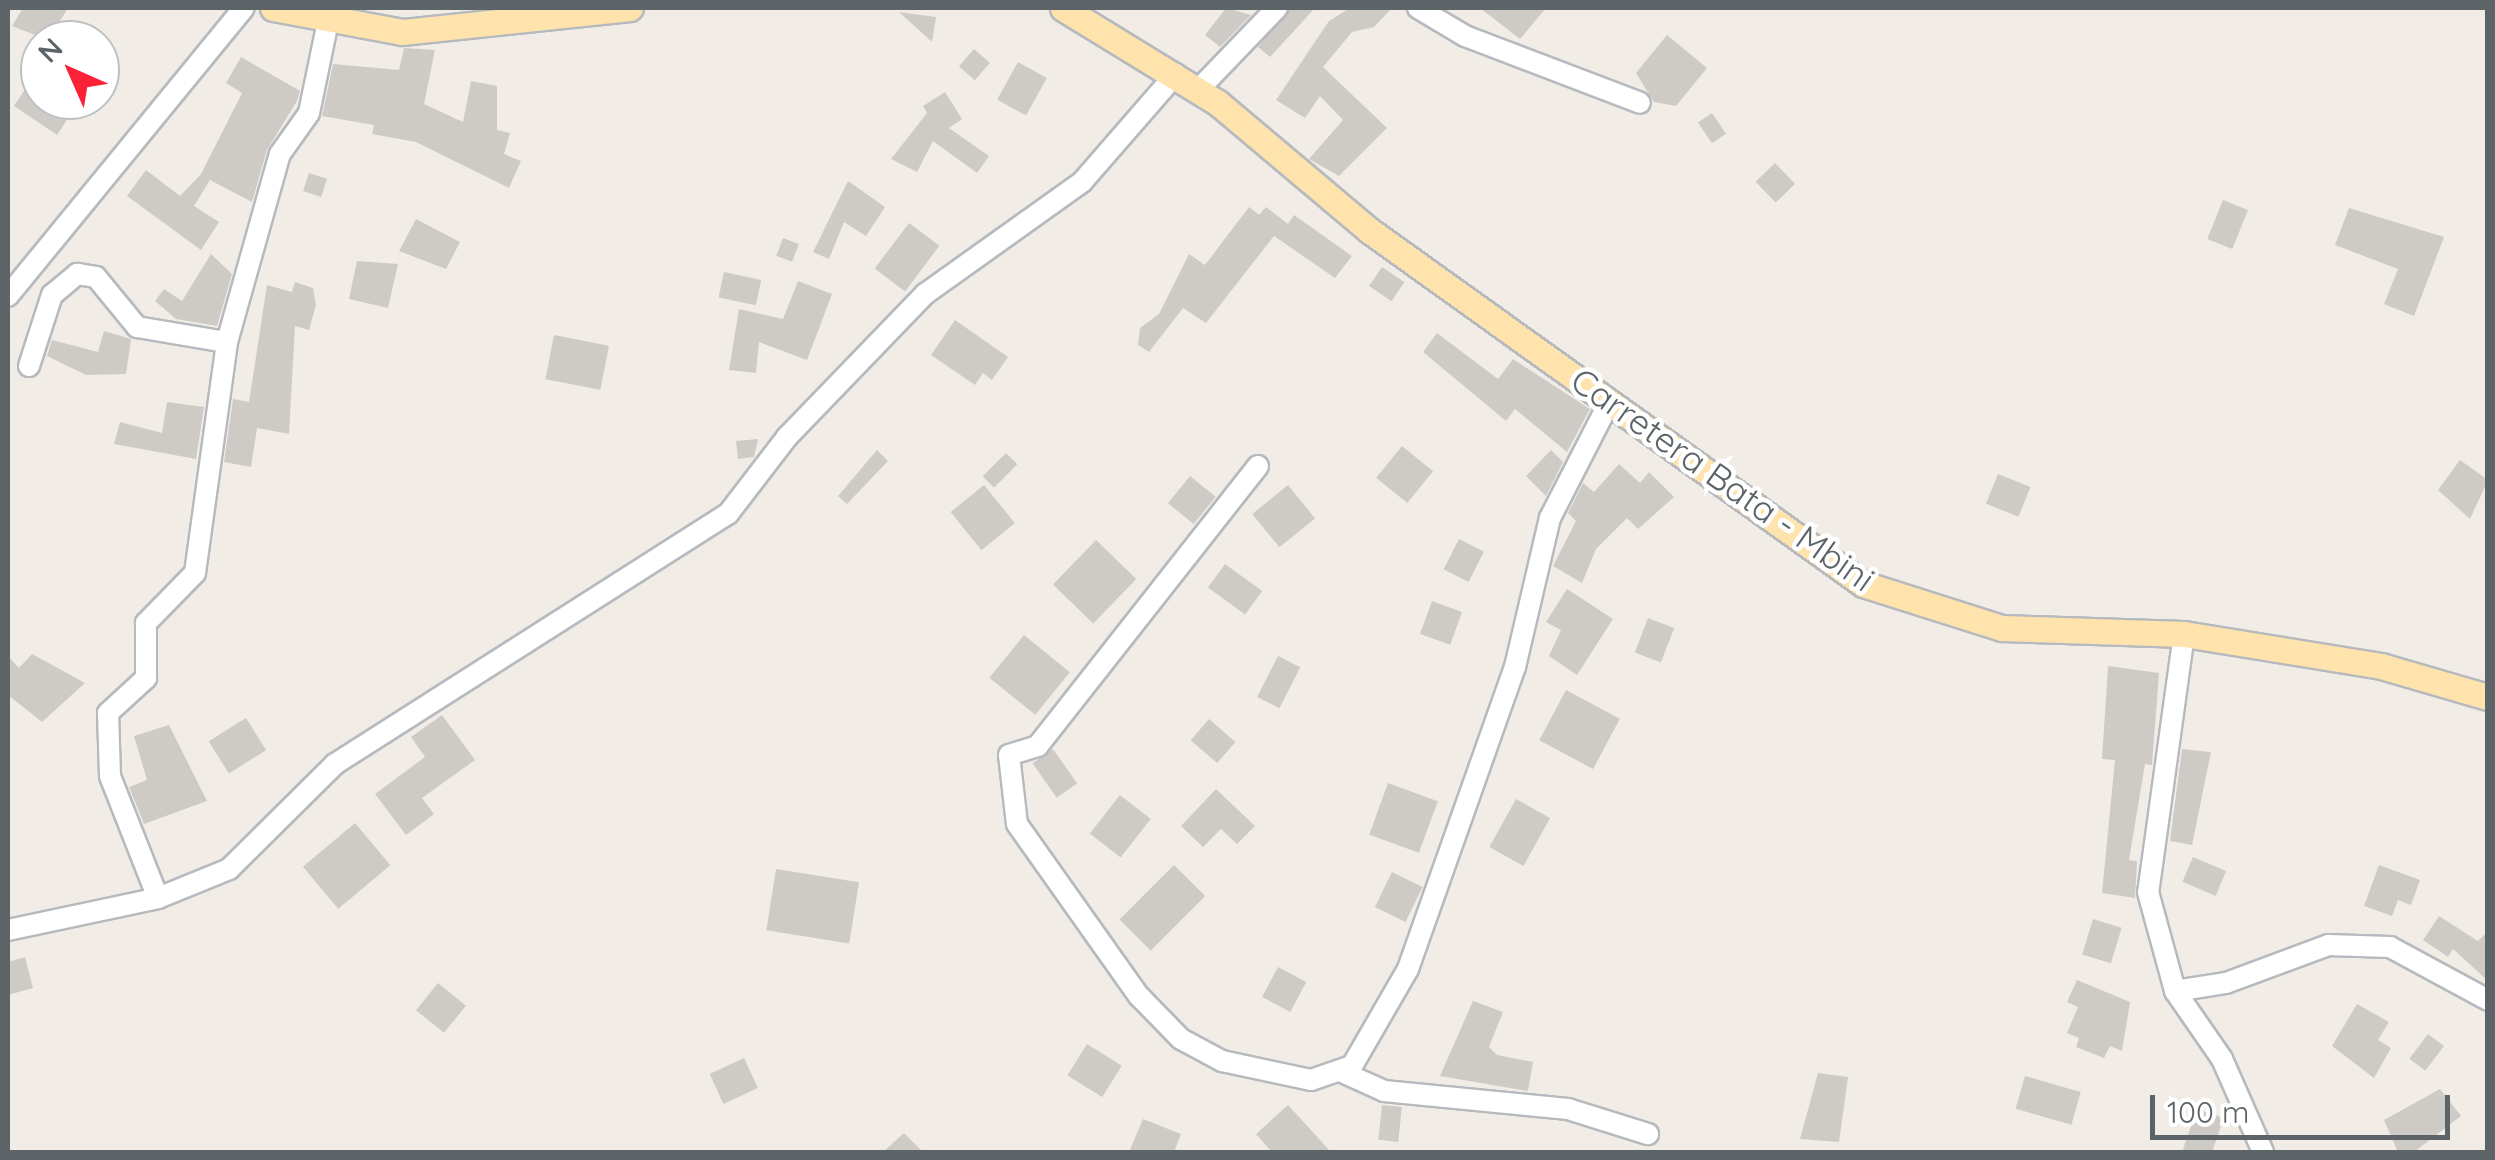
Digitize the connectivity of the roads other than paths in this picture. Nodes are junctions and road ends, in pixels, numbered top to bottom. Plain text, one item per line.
1 (244, 8) edge
2 (274, 8) edge
3 (630, 8) edge
4 (1063, 8) edge
5 (1277, 8) edge
6 (1418, 8) edge
7 (328, 21) junction
8 (1176, 74) junction
9 (1198, 90) junction
10 (1640, 103) dead end
11 (8, 296) edge
12 (227, 342) junction
13 (29, 366) dead end
14 (1610, 401) junction
15 (1258, 466) dead end
16 (2184, 634) junction
17 (2488, 697) edge
18 (158, 898) junction
19 (8, 930) edge
20 (2175, 991) junction
21 (2488, 1000) edge
22 (1342, 1072) junction
23 (1648, 1134) dead end
24 (2263, 1152) edge

1 - 11 street
2 - 7 main road
3 - 7 main road
4 - 8 main road, Carretera Bata - Mbini
5 - 9 street
6 - 10 street
7 - 12 street
8 - 9 main road, Carretera Bata - Mbini
8 - 18 street
9 - 14 main road, Carretera Bata - Mbini
12 - 13 street
12 - 18 street
14 - 16 main road, Carretera Bata - Mbini
14 - 22 street
15 - 22 street
16 - 17 main road, Carretera Bata - Mbini
16 - 20 street
18 - 19 street
20 - 21 street
20 - 24 street
22 - 23 street

